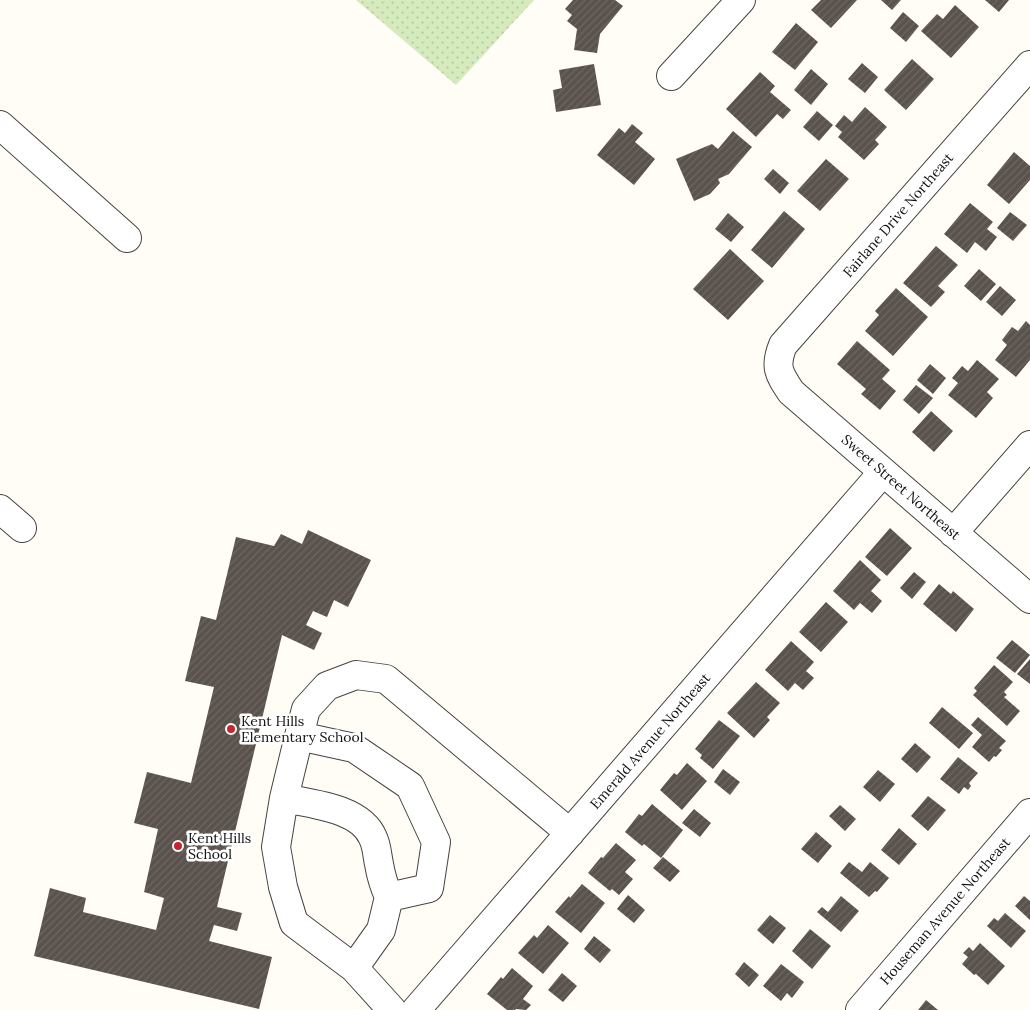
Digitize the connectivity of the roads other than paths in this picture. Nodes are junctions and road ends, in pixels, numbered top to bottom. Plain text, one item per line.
1 (741, 0) edge
2 (1030, 65) edge
3 (671, 76) dead end
4 (0, 125) edge
5 (126, 238) dead end
6 (778, 370) joint
7 (1030, 445) edge
8 (883, 472) junction
9 (0, 509) edge
10 (22, 528) dead end
11 (953, 532) junction
12 (1030, 599) edge
13 (299, 736) junction
14 (284, 798) junction
15 (1030, 813) edge
16 (570, 833) junction
17 (389, 898) junction
18 (354, 968) junction
19 (392, 1010) edge
20 (416, 1010) edge
21 (860, 1010) edge

1 - 3 street
2 - 6 street, Fairlane Drive Northeast
4 - 5 street
6 - 8 street, Sweet Street Northeast
7 - 11 street
8 - 11 street, Sweet Street Northeast
8 - 16 street, Emerald Avenue Northeast
9 - 10 street
11 - 12 street, Sweet Street Northeast
13 - 14 street
13 - 16 street
13 - 17 street
14 - 17 street
14 - 18 street
15 - 21 street, Houseman Avenue Northeast
16 - 20 street, Emerald Avenue Northeast
17 - 18 street
18 - 19 street

